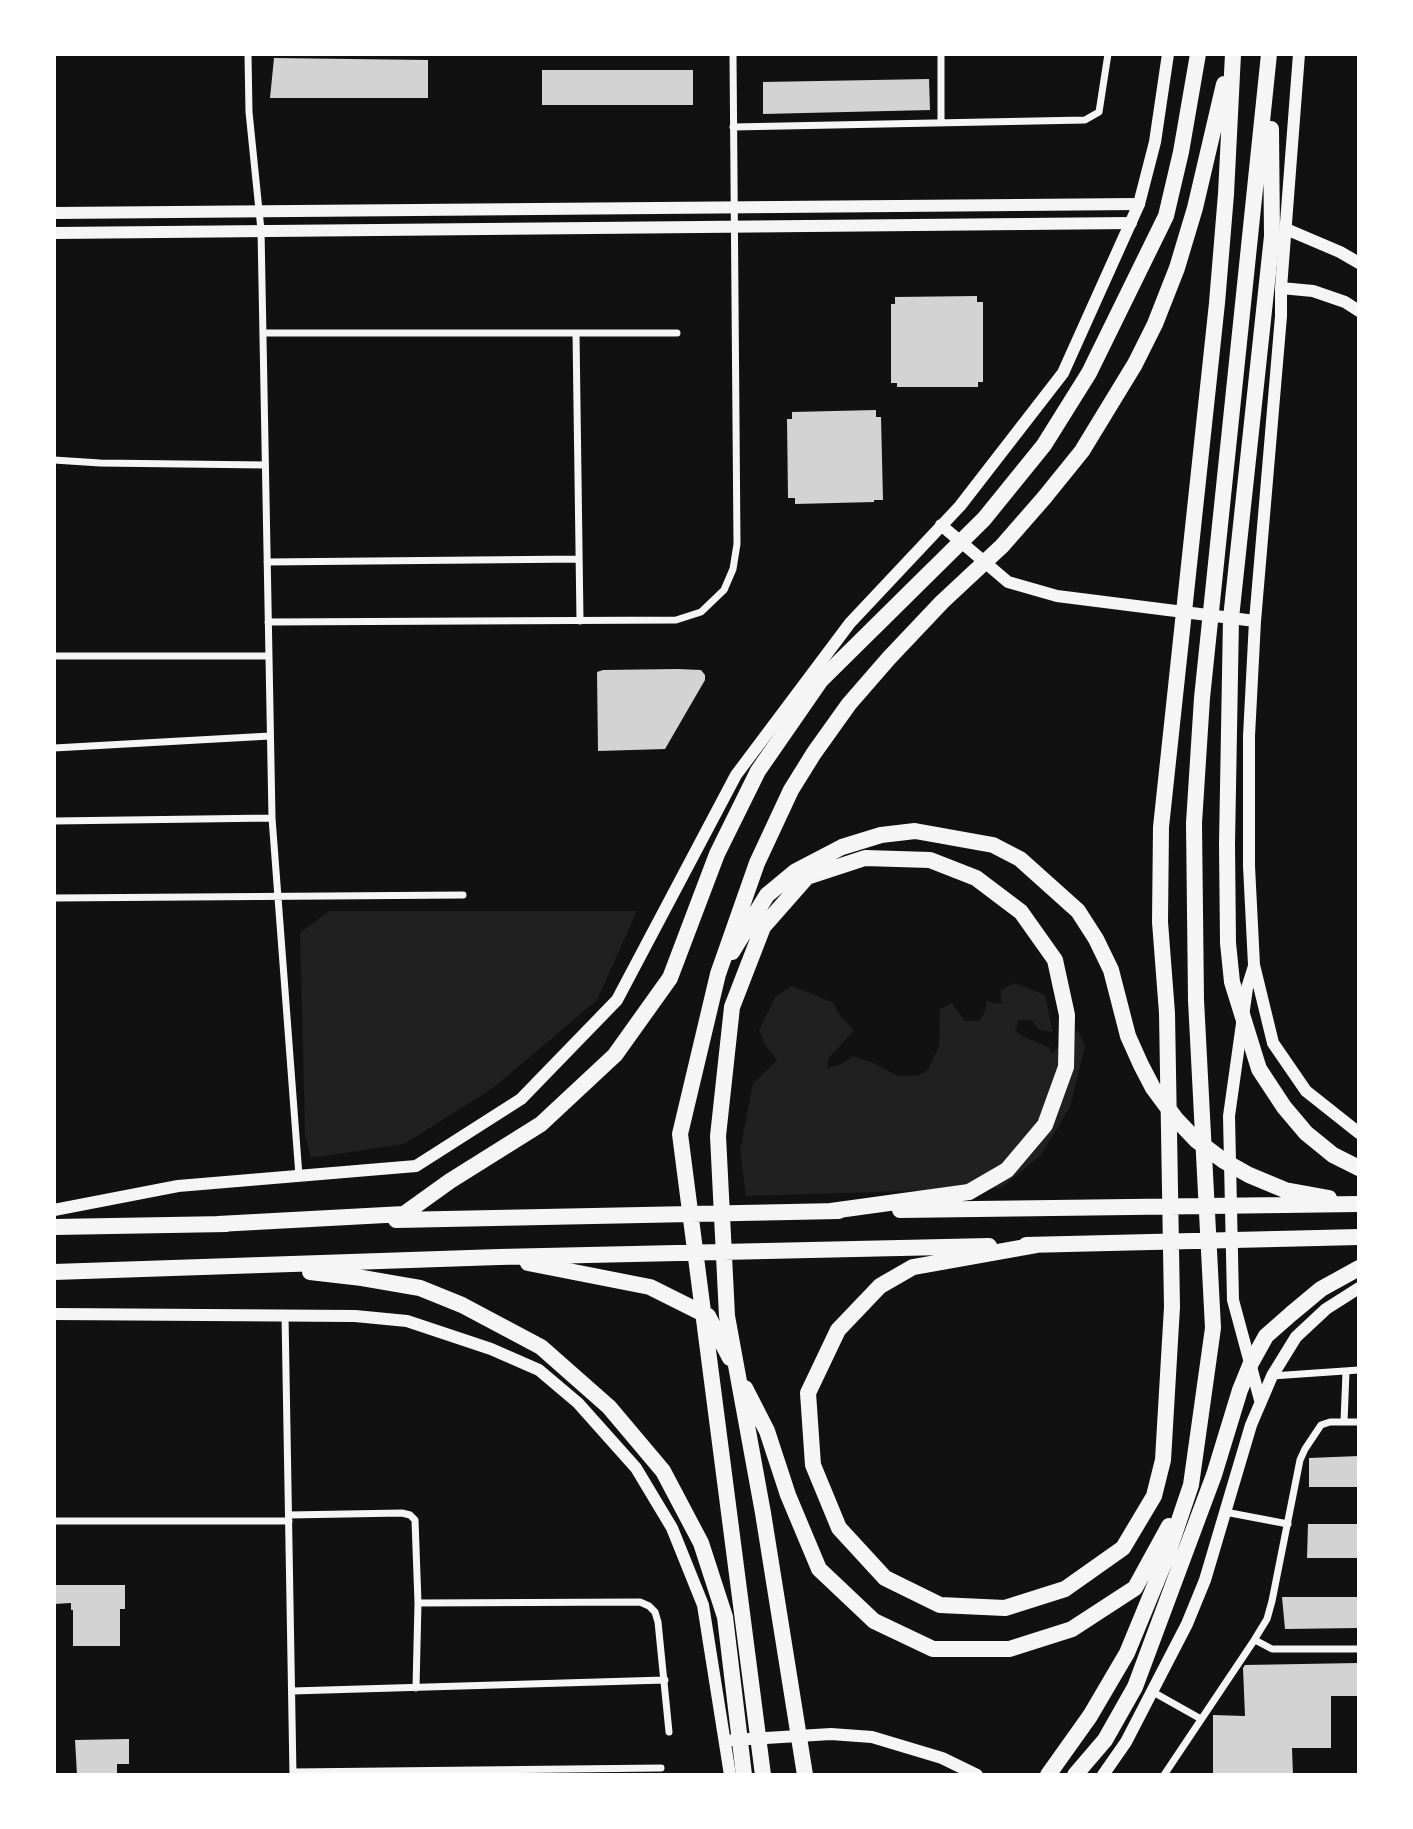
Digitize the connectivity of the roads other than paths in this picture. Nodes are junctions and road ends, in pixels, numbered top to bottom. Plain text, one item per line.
1 (248, 54) edge
2 (733, 54) edge
3 (941, 54) edge
4 (1108, 54) edge
5 (1168, 54) edge
6 (1198, 54) edge
7 (1232, 54) edge
8 (1270, 54) edge
9 (1298, 54) edge
10 (941, 123) junction
11 (733, 127) junction
12 (1139, 204) junction
13 (735, 207) junction
14 (260, 211) junction
15 (54, 213) edge
16 (1131, 223) junction
17 (735, 227) junction
18 (1286, 229) junction
19 (261, 230) junction
20 (54, 233) edge
21 (1359, 263) edge
22 (1281, 288) junction
23 (1359, 311) edge
24 (576, 332) junction
25 (677, 332) dead end
26 (263, 333) junction
27 (54, 460) edge
28 (265, 465) junction
29 (941, 525) junction
30 (579, 559) junction
31 (267, 562) junction
32 (1231, 618) junction
33 (580, 621) junction
34 (1255, 621) junction
35 (268, 622) junction
36 (54, 656) edge
37 (269, 656) junction
38 (270, 736) junction
39 (54, 748) edge
40 (272, 818) junction
41 (54, 821) edge
42 (278, 895) junction
43 (463, 895) dead end
44 (54, 898) edge
45 (1254, 965) junction
46 (718, 974) junction
47 (1359, 1133) edge
48 (1359, 1168) edge
49 (299, 1176) junction
50 (1359, 1204) edge
51 (54, 1210) edge
52 (831, 1211) junction
53 (218, 1224) junction
54 (54, 1227) edge
55 (1359, 1237) edge
56 (1036, 1245) junction
57 (499, 1257) junction
58 (252, 1266) junction
59 (1359, 1268) edge
60 (54, 1272) edge
61 (1359, 1288) edge
62 (54, 1314) edge
63 (285, 1315) junction
64 (1359, 1370) edge
65 (1346, 1372) junction
66 (1272, 1376) junction
67 (1260, 1400) junction
68 (1344, 1422) junction
69 (1359, 1422) edge
70 (1191, 1485) junction
71 (1224, 1511) junction
72 (289, 1518) junction
73 (54, 1521) edge
74 (1288, 1524) junction
75 (418, 1603) junction
76 (1255, 1640) junction
77 (1359, 1649) edge
78 (665, 1680) junction
79 (416, 1688) junction
80 (292, 1692) junction
81 (1153, 1692) junction
82 (1201, 1719) junction
83 (669, 1732) dead end
84 (725, 1741) junction
85 (661, 1768) dead end
86 (479, 1772) edge
87 (293, 1773) edge
88 (730, 1775) edge
89 (744, 1775) edge
90 (763, 1775) edge
91 (805, 1775) edge
92 (977, 1775) edge
93 (1048, 1775) edge
94 (1075, 1775) edge
95 (1103, 1775) edge
96 (1164, 1775) edge

1 - 14 street
2 - 11 street
3 - 10 street
4 - 10 street
5 - 12 street
6 - 53 highway
7 - 46 highway
7 - 56 highway
8 - 32 highway
8 - 70 highway
9 - 18 street
10 - 11 street
11 - 13 street
12 - 13 street
12 - 16 street
13 - 14 street
13 - 17 street
14 - 15 street
14 - 19 street
16 - 17 street
16 - 29 street
17 - 19 street
17 - 33 street
18 - 21 street
18 - 22 street
19 - 20 street
19 - 26 street
22 - 23 street
22 - 34 street
24 - 25 street
24 - 26 street
24 - 30 street
26 - 28 street
27 - 28 street
28 - 31 street
29 - 32 street
29 - 49 street
30 - 31 street
30 - 33 street
31 - 35 street
32 - 34 street
32 - 48 highway
33 - 35 street
34 - 45 street
35 - 37 street
36 - 37 street
37 - 38 street
38 - 39 street
38 - 40 street
40 - 41 street
40 - 42 street
42 - 43 street
42 - 44 street
42 - 49 street
45 - 47 street
45 - 67 street
46 - 50 highway
46 - 90 highway
49 - 51 street
50 - 52 highway
52 - 53 highway
52 - 91 highway
53 - 54 highway
55 - 56 highway
56 - 57 highway
57 - 58 highway
57 - 70 highway
58 - 60 highway
58 - 89 highway
59 - 94 highway
61 - 66 street
62 - 63 street
63 - 72 street
63 - 84 street
64 - 65 street
65 - 66 street
65 - 68 street
66 - 67 street
67 - 71 street
68 - 69 street
68 - 74 street
70 - 93 highway
71 - 74 street
71 - 81 street
72 - 73 street
72 - 75 street
72 - 80 street
74 - 76 street
75 - 78 street
75 - 79 street
76 - 77 street
76 - 82 street
78 - 79 street
78 - 83 street
79 - 80 street
80 - 87 street
81 - 82 street
81 - 95 street
82 - 96 street
84 - 88 street
84 - 92 street
85 - 86 street
86 - 87 street

